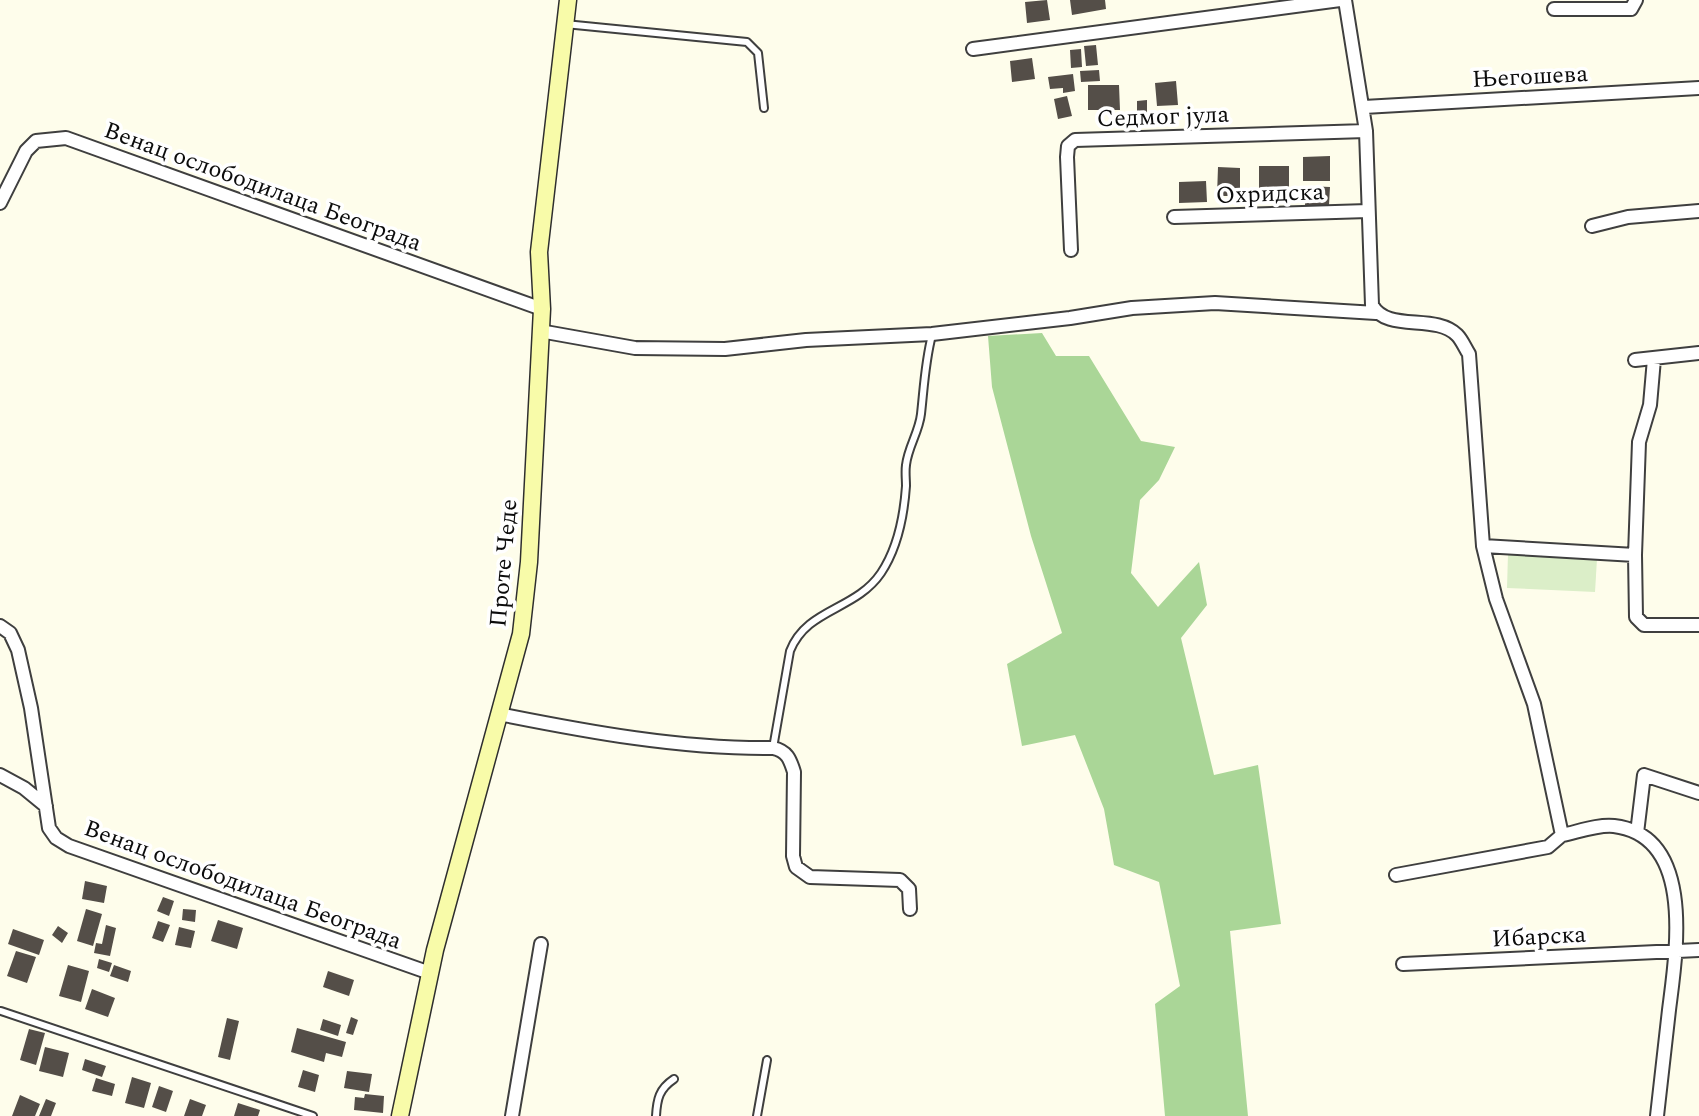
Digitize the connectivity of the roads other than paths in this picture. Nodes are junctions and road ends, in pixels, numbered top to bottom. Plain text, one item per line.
1 (568, 0) edge
2 (1343, 0) edge
3 (1636, 0) edge
4 (1554, 9) dead end
5 (565, 24) junction
6 (973, 49) dead end
7 (1699, 88) edge
8 (1364, 107) junction
9 (764, 108) dead end
10 (1366, 131) junction
11 (0, 203) edge
12 (1368, 211) junction
13 (1699, 211) edge
14 (1174, 217) dead end
15 (1592, 226) dead end
16 (1071, 250) dead end
17 (542, 309) junction
18 (1376, 313) junction
19 (540, 331) junction
20 (932, 334) junction
21 (1699, 353) edge
22 (1654, 359) junction
23 (1635, 360) dead end
24 (1483, 546) junction
25 (1635, 555) junction
26 (1699, 625) edge
27 (0, 626) edge
28 (499, 714) junction
29 (773, 748) junction
30 (0, 775) edge
31 (1699, 793) edge
32 (46, 806) junction
33 (1637, 833) junction
34 (1562, 835) junction
35 (1396, 875) dead end
36 (910, 909) dead end
37 (541, 944) dead end
38 (1676, 949) junction
39 (1699, 950) edge
40 (1403, 964) dead end
41 (430, 973) junction
42 (1, 1011) edge
43 (767, 1060) dead end
44 (674, 1079) dead end
45 (313, 1116) edge
46 (400, 1116) edge
47 (512, 1116) edge
48 (656, 1116) edge
49 (757, 1116) edge
50 (1657, 1116) edge

1 - 5 street, Проте Чеде
2 - 6 street
2 - 8 street
3 - 4 street
5 - 9 lane
5 - 17 street, Проте Чеде
7 - 8 street, Његошева
8 - 10 street
10 - 12 street
10 - 16 street, Седмог јула
11 - 17 street, Венац ослободилаца Београда
12 - 14 street, Охридска
12 - 18 street
13 - 15 street
17 - 19 street, Проте Чеде
18 - 20 street
18 - 24 street
19 - 20 street
19 - 28 street, Проте Чеде
20 - 29 lane
21 - 22 street
22 - 23 street
22 - 25 street
24 - 25 street
24 - 34 street
25 - 26 street
27 - 32 street, Венац ослободилаца Београда
28 - 29 street
28 - 41 street, Проте Чеде
29 - 36 street
30 - 32 street
31 - 33 street
32 - 41 street, Венац ослободилаца Београда
33 - 34 street
33 - 38 street
34 - 35 street
37 - 47 street
38 - 39 street, Ибарска
38 - 40 street, Ибарска
38 - 50 street
41 - 46 street, Проте Чеде
42 - 45 lane
43 - 49 lane
44 - 48 lane

